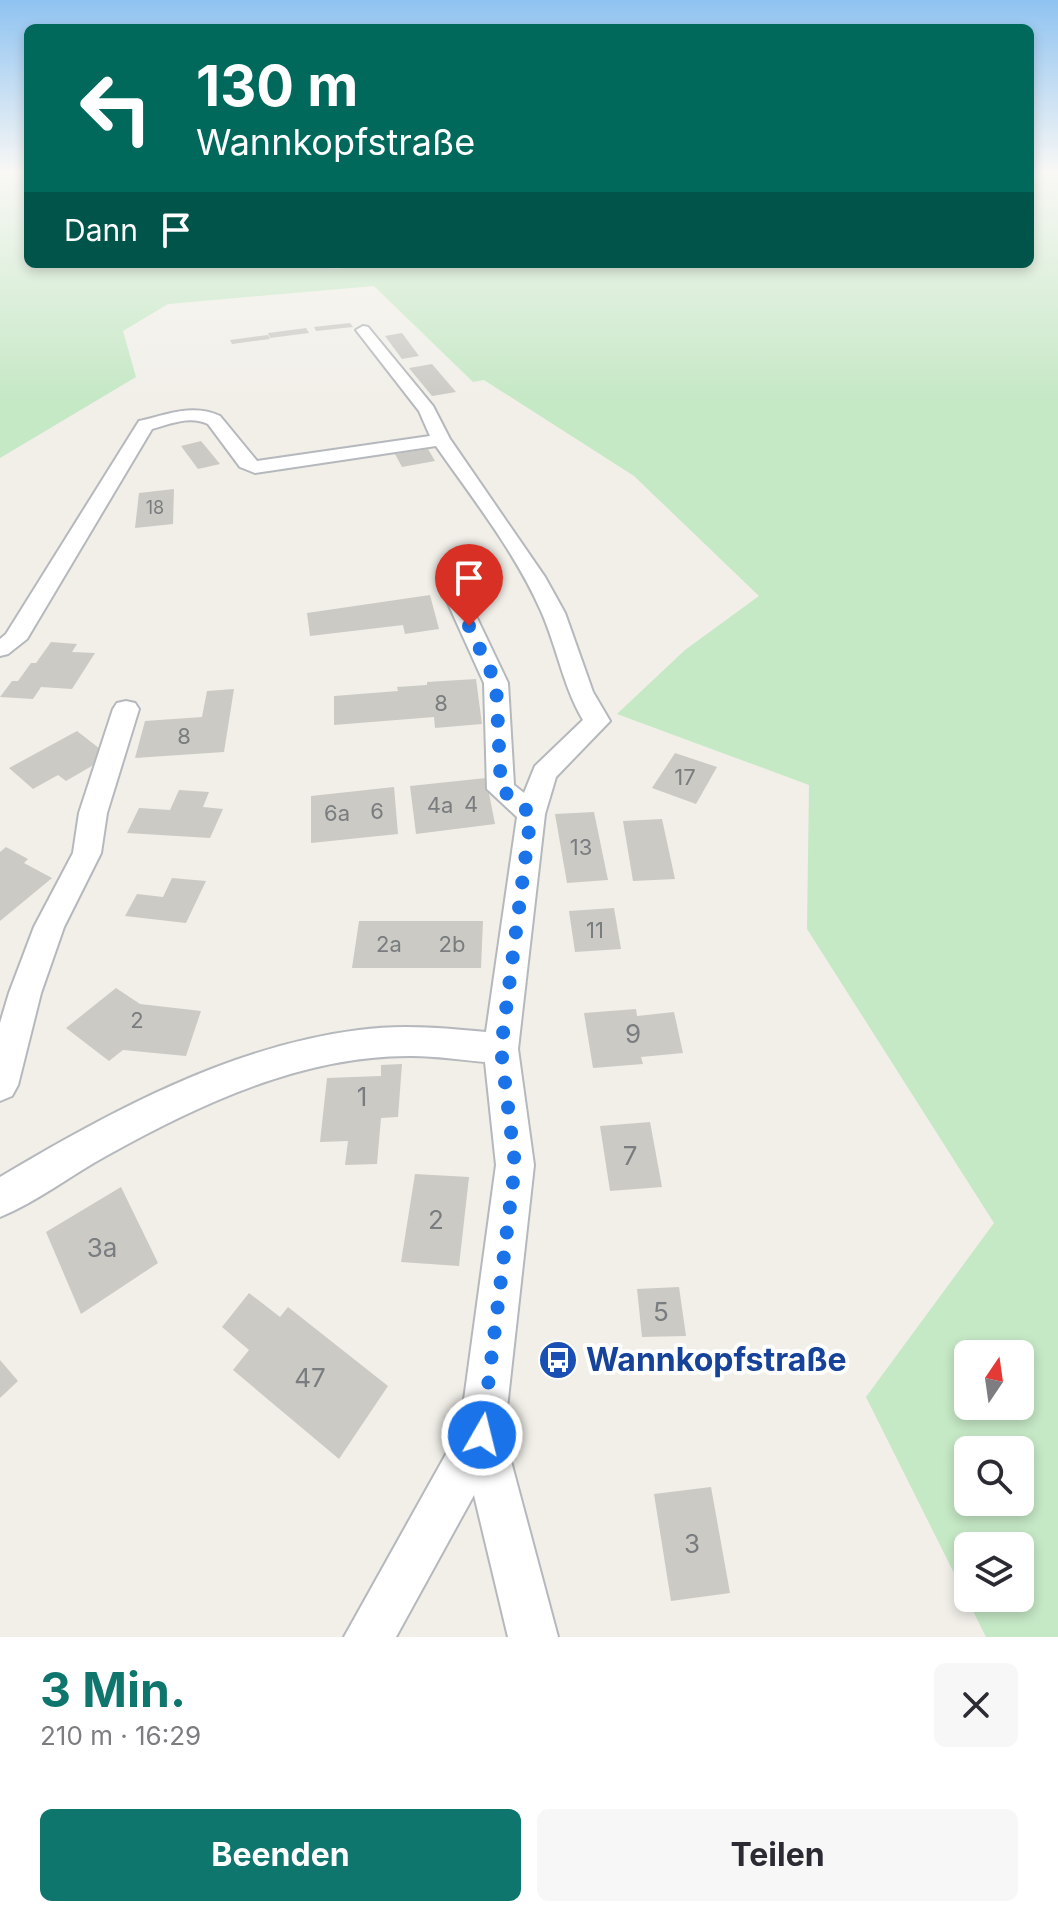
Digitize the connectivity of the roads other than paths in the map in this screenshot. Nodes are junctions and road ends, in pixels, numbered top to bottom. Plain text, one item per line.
1 (363, 330) dead end
2 (441, 440) junction
3 (456, 597) dead end
4 (0, 649) edge
5 (126, 709) dead end
6 (531, 814) junction
7 (501, 1049) junction
8 (0, 1085) edge
9 (0, 1198) edge
10 (482, 1435) junction
11 (369, 1637) edge
12 (533, 1637) edge

1 - 2 street
2 - 4 street
2 - 6 street
3 - 6 street
5 - 8 street
6 - 7 street
7 - 9 street
7 - 10 street
10 - 11 street
10 - 12 street

